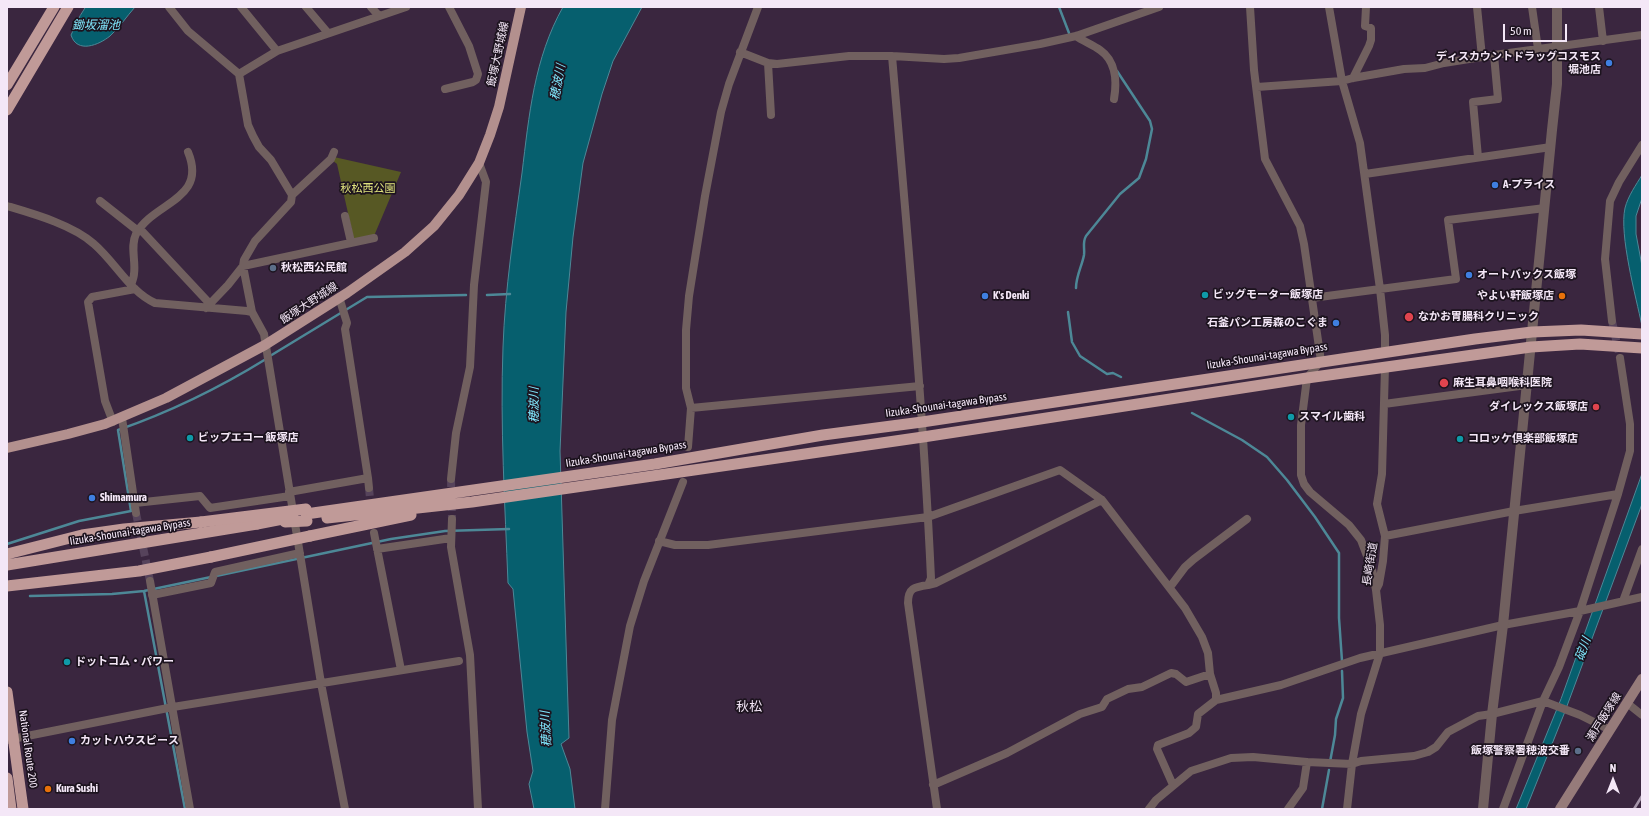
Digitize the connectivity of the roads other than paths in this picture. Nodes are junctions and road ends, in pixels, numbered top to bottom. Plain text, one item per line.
1 (54, 7) edge
2 (68, 7) edge
3 (169, 7) edge
4 (241, 7) edge
5 (306, 7) edge
6 (371, 7) edge
7 (406, 7) edge
8 (449, 7) edge
9 (521, 7) edge
10 (758, 7) edge
11 (1159, 7) edge
12 (1250, 7) edge
13 (1329, 7) edge
14 (1366, 7) edge
15 (1477, 7) edge
16 (1532, 7) edge
17 (1558, 7) edge
18 (1598, 7) edge
19 (379, 16) junction
20 (328, 33) junction
21 (1642, 35) edge
22 (1076, 36) junction
23 (1603, 41) junction
24 (1558, 46) junction
25 (1538, 49) junction
26 (277, 51) junction
27 (740, 52) junction
28 (1494, 55) junction
29 (892, 56) junction
30 (1482, 57) junction
31 (768, 63) junction
32 (239, 74) junction
33 (1353, 78) junction
34 (1342, 81) junction
35 (7, 85) edge
36 (1257, 87) junction
37 (445, 89) dead end
38 (11, 91) edge
39 (1114, 98) dead end
40 (7, 110) edge
41 (771, 116) dead end
42 (1642, 145) edge
43 (1551, 148) junction
44 (188, 152) dead end
45 (334, 152) dead end
46 (1478, 157) junction
47 (479, 163) junction
48 (1364, 174) junction
49 (292, 195) junction
50 (100, 201) dead end
51 (7, 206) edge
52 (1545, 208) junction
53 (345, 216) dead end
54 (139, 230) junction
55 (374, 238) dead end
56 (351, 242) junction
57 (243, 266) junction
58 (133, 287) junction
59 (1380, 290) junction
60 (1312, 298) junction
61 (341, 300) junction
62 (208, 306) junction
63 (252, 312) junction
64 (1612, 321) tunnel mouth
65 (1532, 332) junction
66 (1642, 334) edge
67 (266, 347) junction
68 (1531, 347) junction
69 (1638, 348) edge
70 (1385, 352) junction
71 (1620, 358) tunnel mouth
72 (1321, 361) junction
73 (1385, 367) junction
74 (1307, 378) junction
75 (1527, 385) junction
76 (920, 386) junction
77 (1384, 404) junction
78 (691, 408) junction
79 (119, 421) junction
80 (922, 422) junction
81 (923, 438) junction
82 (7, 448) edge
83 (688, 448) dead end
84 (368, 478) junction
85 (451, 479) tunnel mouth
86 (683, 482) dead end
87 (369, 488) tunnel mouth
88 (290, 494) junction
89 (1618, 494) junction
90 (1102, 500) junction
91 (472, 502) junction
92 (134, 503) junction
93 (1514, 511) junction
94 (136, 513) tunnel mouth
95 (306, 515) junction
96 (928, 517) junction
97 (452, 519) tunnel mouth
98 (1247, 519) dead end
99 (451, 533) junction
100 (1385, 536) junction
101 (659, 541) junction
102 (1642, 549) edge
103 (7, 554) edge
104 (301, 556) junction
105 (7, 565) edge
106 (928, 585) junction
107 (7, 586) edge
108 (1170, 587) junction
109 (1376, 590) junction
110 (1642, 597) edge
111 (1621, 602) junction
112 (1582, 610) junction
113 (1503, 625) junction
114 (1380, 653) junction
115 (459, 661) dead end
116 (401, 670) junction
117 (1210, 674) junction
118 (1642, 679) edge
119 (321, 683) junction
120 (7, 692) edge
121 (1216, 700) junction
122 (1545, 701) junction
123 (1627, 703) junction
124 (168, 708) junction
125 (1492, 714) junction
126 (1642, 715) edge
127 (1610, 730) junction
128 (11, 739) edge
129 (1307, 762) junction
130 (1352, 764) junction
131 (7, 778) edge
132 (933, 785) junction
133 (1173, 785) junction
134 (11, 809) edge
135 (23, 809) edge
136 (190, 809) edge
137 (345, 809) edge
138 (478, 809) edge
139 (605, 809) edge
140 (937, 809) edge
141 (1149, 809) edge
142 (1288, 809) edge
143 (1348, 809) edge
144 (1484, 809) edge
145 (1503, 809) edge
146 (1560, 809) edge

1 - 35 highway
2 - 38 highway
3 - 32 street
4 - 26 street
5 - 20 street
6 - 19 street
7 - 19 street
8 - 37 street
9 - 47 main road, 飯塚大野城線
10 - 27 street
11 - 22 street
12 - 36 street
13 - 34 street
14 - 33 street
15 - 30 street
16 - 25 street
17 - 24 street
18 - 23 street
19 - 20 street
20 - 26 street
21 - 23 street
22 - 29 street
22 - 39 street
23 - 24 street
24 - 25 street
24 - 43 street
25 - 28 street
26 - 32 street
27 - 31 street
27 - 78 street
28 - 30 street
28 - 46 street
29 - 31 street
29 - 76 street
30 - 33 street
31 - 41 street
32 - 49 street
33 - 34 street
34 - 36 street
34 - 48 street
36 - 60 street
38 - 40 highway
42 - 64 street
43 - 46 street
43 - 52 street
44 - 54 street
45 - 49 street
46 - 48 street
47 - 61 main road, 飯塚大野城線
47 - 85 street
48 - 59 street
49 - 57 street
50 - 54 street
51 - 58 street
52 - 59 street
52 - 65 street
53 - 56 street
54 - 58 street
54 - 62 street
55 - 56 street
56 - 57 street
57 - 62 street
57 - 63 street
58 - 62 street
58 - 79 street
59 - 60 street
59 - 70 street
60 - 72 street
61 - 67 main road, 飯塚大野城線
61 - 84 street
62 - 63 street
63 - 67 street
65 - 66 highway, Iizuka-Shounai-tagawa Bypass
65 - 68 street
65 - 70 highway, Iizuka-Shounai-tagawa Bypass
67 - 79 main road, 飯塚大野城線
67 - 88 street
68 - 69 highway, Iizuka-Shounai-tagawa Bypass
68 - 73 highway, Iizuka-Shounai-tagawa Bypass
68 - 75 street
70 - 72 highway, Iizuka-Shounai-tagawa Bypass
71 - 89 street
72 - 74 street
72 - 80 highway, Iizuka-Shounai-tagawa Bypass
73 - 74 highway, Iizuka-Shounai-tagawa Bypass
73 - 77 street, 長崎街道
74 - 81 highway, Iizuka-Shounai-tagawa Bypass
74 - 109 street
75 - 77 street
75 - 93 street
76 - 78 street
76 - 80 street
77 - 100 street, 長崎街道
78 - 83 street
79 - 82 main road, 飯塚大野城線
79 - 92 street
80 - 81 street
80 - 95 highway, Iizuka-Shounai-tagawa Bypass
81 - 91 highway, Iizuka-Shounai-tagawa Bypass
81 - 96 street
84 - 87 street
84 - 88 street
86 - 101 street
88 - 92 street
88 - 104 street
89 - 93 street
89 - 112 street
90 - 96 street
90 - 106 street
90 - 108 street
91 - 95 highway, Iizuka-Shounai-tagawa Bypass
91 - 107 highway, bridge
92 - 94 street
93 - 100 street
93 - 113 street
95 - 103 highway, bridge
95 - 105 highway, Iizuka-Shounai-tagawa Bypass, bridge
96 - 101 street
96 - 106 street
97 - 99 street
98 - 108 street
99 - 116 street
99 - 138 street
100 - 109 street, 長崎街道
101 - 139 street
102 - 111 street
104 - 119 street
104 - 124 street
106 - 132 street
108 - 117 street
109 - 114 street, 長崎街道
110 - 111 street
111 - 112 street
112 - 113 street
112 - 122 street
113 - 114 street
113 - 125 street
114 - 121 street
114 - 130 street, 長崎街道
115 - 116 street
116 - 119 street
117 - 121 street
117 - 132 street
118 - 123 main road, 瀬戸飯塚線
119 - 124 street
119 - 137 street
120 - 128 highway, National Route 200
121 - 133 street
122 - 125 street
122 - 127 street
122 - 145 street
123 - 126 street
123 - 127 main road, 瀬戸飯塚線
124 - 128 street
124 - 136 street
125 - 130 street
125 - 144 street
127 - 146 main road, 瀬戸飯塚線
128 - 135 highway, National Route 200
129 - 130 street
129 - 133 street
129 - 142 street
130 - 143 street, 長崎街道
131 - 134 highway
132 - 140 street
133 - 141 street

